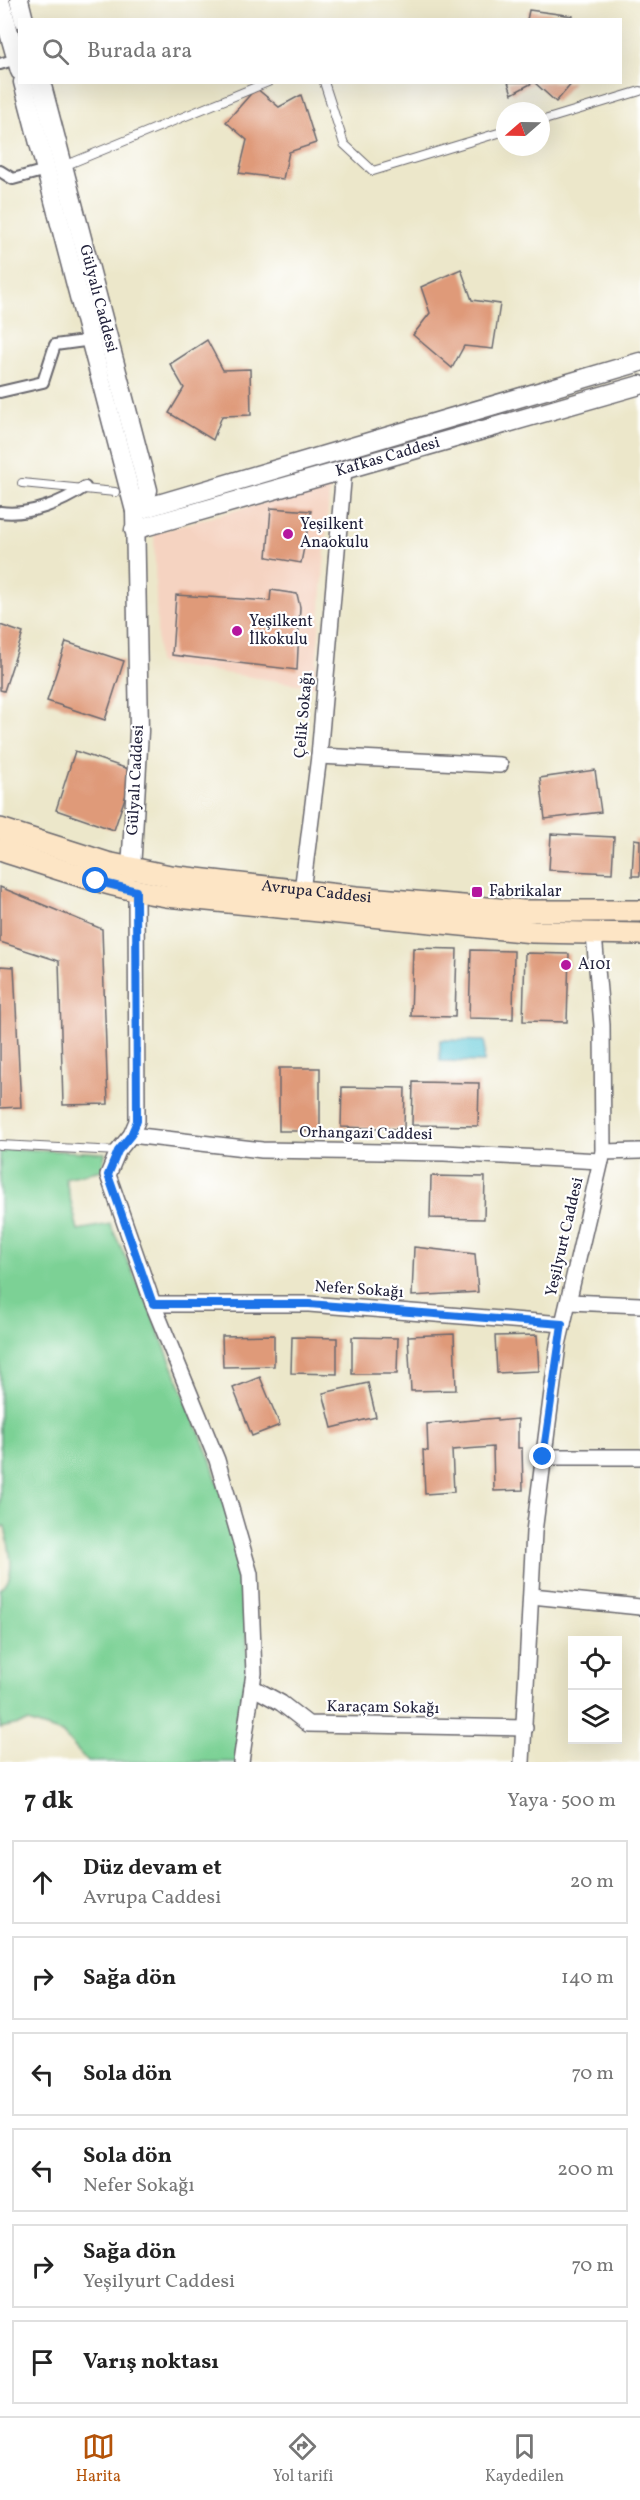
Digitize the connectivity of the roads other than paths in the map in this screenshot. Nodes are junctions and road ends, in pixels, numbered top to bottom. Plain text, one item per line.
1 (19, 0) edge
2 (0, 1) edge
3 (24, 18) edge
4 (12, 65) edge
5 (24, 84) edge
6 (42, 84) edge
7 (263, 84) edge
8 (325, 84) edge
9 (640, 91) edge
10 (550, 118) edge
11 (496, 134) edge
12 (64, 165) junction
13 (46, 170) junction
14 (0, 171) edge
15 (92, 340) junction
16 (640, 362) edge
17 (640, 385) edge
18 (0, 392) edge
19 (344, 470) junction
20 (22, 483) dead end
21 (85, 487) junction
22 (115, 492) dead end
23 (135, 510) junction
24 (0, 512) edge
25 (134, 530) junction
26 (319, 756) junction
27 (500, 765) dead end
28 (0, 828) edge
29 (0, 850) edge
30 (131, 870) junction
31 (136, 891) junction
32 (302, 891) junction
33 (640, 911) edge
34 (640, 934) edge
35 (594, 935) junction
36 (131, 1135) junction
37 (0, 1145) edge
38 (118, 1151) junction
39 (640, 1151) edge
40 (602, 1156) junction
41 (569, 1302) junction
42 (153, 1304) junction
43 (640, 1305) edge
44 (562, 1324) junction
45 (640, 1456) edge
46 (543, 1457) junction
47 (532, 1596) junction
48 (640, 1607) edge
49 (252, 1687) junction
50 (525, 1728) junction
51 (241, 1762) edge
52 (522, 1762) edge

1 - 3 street
2 - 4 street
5 - 13 street, Gülyalı Caddesi
6 - 12 street, Gülyalı Caddesi
7 - 12 lane
8 - 11 lane
9 - 10 lane
12 - 23 street, Gülyalı Caddesi
13 - 14 street
13 - 15 street, Gülyalı Caddesi
15 - 18 street
15 - 23 street, Gülyalı Caddesi
16 - 23 street, Kafkas Caddesi
17 - 19 street, Kafkas Caddesi
19 - 25 street, Kafkas Caddesi
19 - 26 street, Çelik Sokağı
20 - 21 lane
21 - 22 lane
21 - 24 street
23 - 25 street, Gülyalı Caddesi
25 - 30 street, Gülyalı Caddesi
26 - 27 street
26 - 32 street, Çelik Sokağı
28 - 30 main road, Avrupa Caddesi
29 - 31 main road, Avrupa Caddesi
30 - 32 main road, Avrupa Caddesi
31 - 35 main road, Avrupa Caddesi
31 - 36 street
32 - 33 main road, Avrupa Caddesi
34 - 35 main road, Avrupa Caddesi
35 - 40 street, Yeşilyurt Caddesi
36 - 38 street
36 - 40 street, Orhangazi Caddesi
37 - 38 lane
38 - 42 street
39 - 40 street, Orhangazi Caddesi
40 - 41 street, Yeşilyurt Caddesi
41 - 43 street
41 - 44 street, Yeşilyurt Caddesi
42 - 44 street, Nefer Sokağı
42 - 49 street
44 - 46 street, Yeşilyurt Caddesi
45 - 46 street
46 - 47 street, Yeşilyurt Caddesi
47 - 48 street
47 - 50 street, Yeşilyurt Caddesi
49 - 50 street, Karaçam Sokağı
49 - 51 street
50 - 52 street, Yeşilyurt Caddesi

